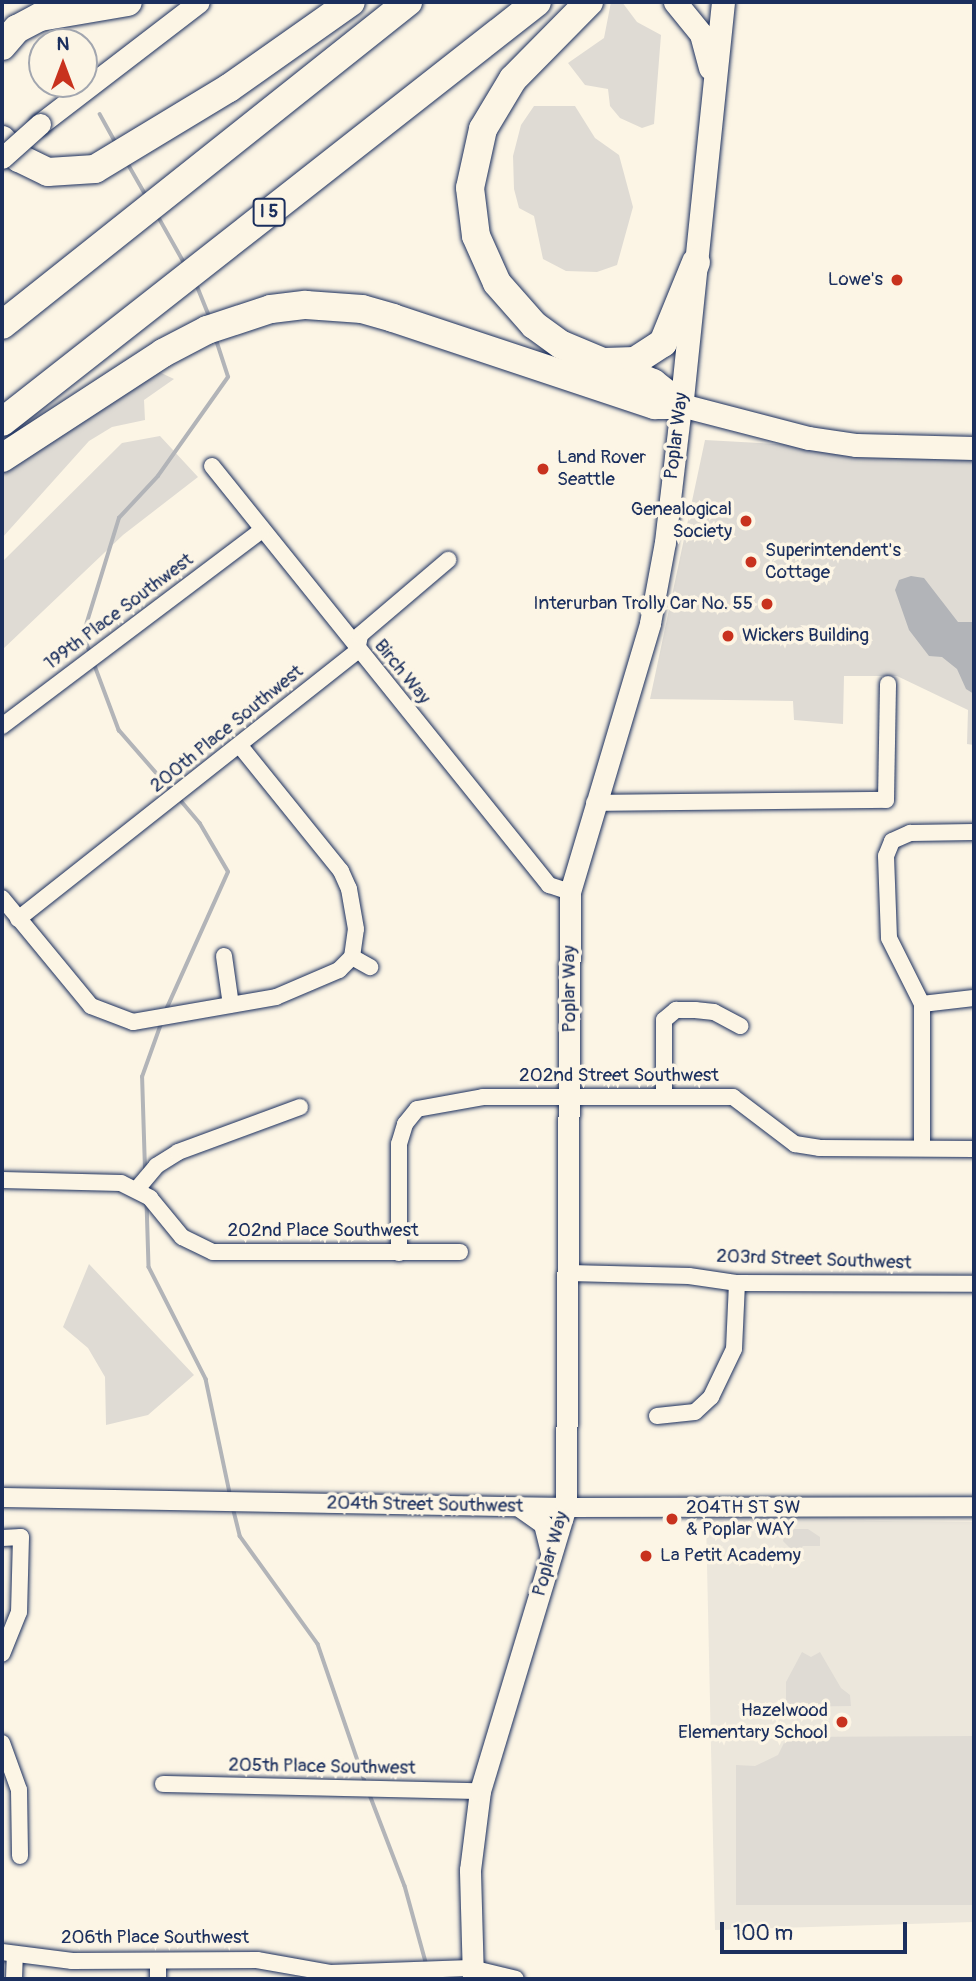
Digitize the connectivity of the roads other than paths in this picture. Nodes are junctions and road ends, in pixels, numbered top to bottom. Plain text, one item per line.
1 (128, 2) edge
2 (199, 2) edge
3 (351, 2) edge
4 (408, 2) edge
5 (537, 2) edge
6 (589, 2) edge
7 (675, 2) edge
8 (723, 2) edge
9 (2, 46) edge
10 (713, 87) junction
11 (2, 140) edge
12 (2, 158) edge
13 (696, 262) junction
14 (2, 325) edge
15 (602, 362) junction
16 (681, 405) junction
17 (2, 422) edge
18 (974, 448) edge
19 (2, 458) edge
20 (212, 466) dead end
21 (261, 531) junction
22 (448, 560) dead end
23 (358, 651) junction
24 (888, 684) dead end
25 (2, 726) edge
26 (241, 747) junction
27 (594, 803) junction
28 (974, 832) edge
29 (570, 892) junction
30 (2, 898) edge
31 (18, 919) junction
32 (224, 956) dead end
33 (352, 957) junction
34 (370, 967) dead end
35 (974, 999) edge
36 (922, 1004) junction
37 (231, 1005) junction
38 (740, 1026) dead end
39 (570, 1096) junction
40 (664, 1096) junction
41 (300, 1107) dead end
42 (922, 1148) junction
43 (974, 1149) edge
44 (2, 1180) edge
45 (137, 1189) junction
46 (460, 1252) dead end
47 (399, 1253) junction
48 (569, 1273) junction
49 (737, 1283) junction
50 (974, 1284) edge
51 (657, 1416) dead end
52 (2, 1497) edge
53 (519, 1506) junction
54 (974, 1506) edge
55 (566, 1507) junction
56 (2, 1538) edge
57 (551, 1557) junction
58 (2, 1654) edge
59 (3, 1747) edge
60 (163, 1784) dead end
61 (480, 1791) junction
62 (20, 1856) dead end
63 (8, 1953) edge
64 (158, 1961) junction
65 (472, 1973) edge
66 (330, 1976) edge
67 (14, 1979) edge
68 (158, 1979) edge
69 (516, 1979) edge

1 - 9 highway
2 - 12 main road, bridge
3 - 11 highway
4 - 14 highway
5 - 17 highway, I 5
6 - 15 highway
7 - 10 main road
8 - 10 main road, Poplar Way
10 - 13 main road, Poplar Way
13 - 15 highway
13 - 16 main road, Poplar Way
15 - 16 highway
16 - 18 main road
16 - 19 highway
16 - 27 main road, Poplar Way
20 - 21 street, Birch Way
21 - 23 street, Birch Way
21 - 25 street, 199th Place Southwest
22 - 23 street, 200th Place Southwest
23 - 26 street, 200th Place Southwest
23 - 29 street, Birch Way
24 - 27 street
26 - 31 street, 200th Place Southwest
26 - 33 street
27 - 29 main road, Poplar Way
28 - 36 street
29 - 39 main road, Poplar Way
30 - 31 street
31 - 37 street
32 - 37 street
33 - 34 street
33 - 37 street
35 - 36 street
36 - 42 street
38 - 40 street
39 - 40 street, 202nd Street Southwest
39 - 47 street, 202nd Street Southwest
39 - 48 main road, Poplar Way
40 - 42 street, 202nd Street Southwest
41 - 45 street
42 - 43 street, 202nd Street Southwest
44 - 45 street
45 - 47 street, 202nd Place Southwest
46 - 47 street, 202nd Place Southwest
48 - 49 street, 203rd Street Southwest
48 - 55 main road, Poplar Way
49 - 50 street, 203rd Street Southwest
49 - 51 street
52 - 53 street, 204th Street Southwest
53 - 55 street, 204th Street Southwest
53 - 57 street
54 - 55 street, 204th Street Southwest
55 - 57 main road, Poplar Way
56 - 58 street
57 - 61 main road, Poplar Way
59 - 62 street
60 - 61 street, 205th Place Southwest
61 - 65 main road, Poplar Way
63 - 64 street, 206th Place Southwest
63 - 67 street
64 - 66 street, 206th Place Southwest
64 - 68 street
65 - 66 street, 206th Place Southwest
65 - 69 street, 206th Place Southwest

